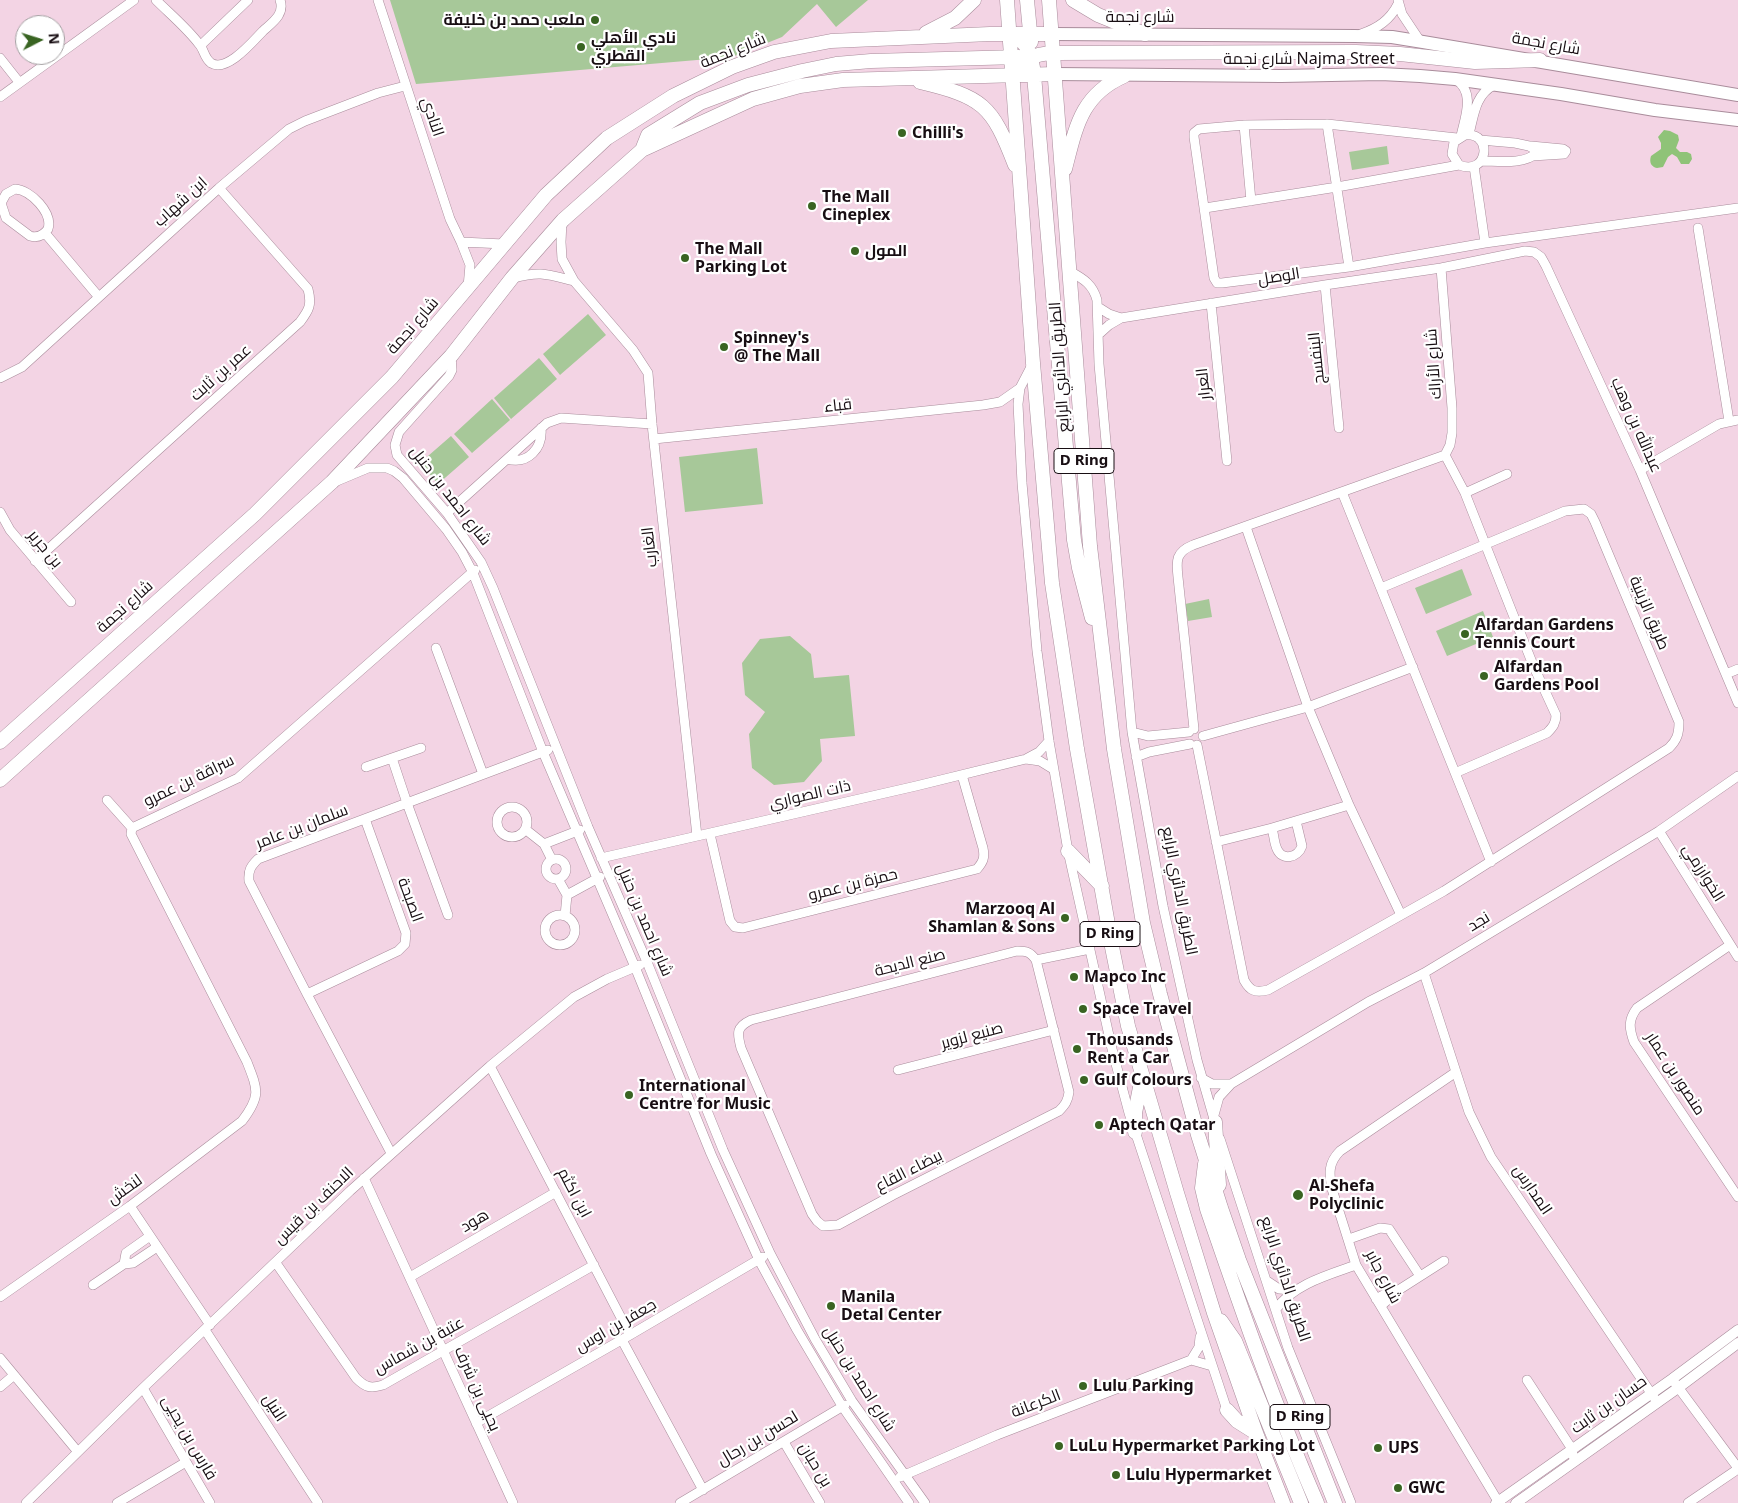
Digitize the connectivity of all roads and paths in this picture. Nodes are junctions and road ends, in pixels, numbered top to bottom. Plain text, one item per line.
1 (134, 0) edge
2 (156, 0) edge
3 (248, 0) edge
4 (280, 0) edge
5 (378, 0) edge
6 (974, 0) edge
7 (1007, 0) edge
8 (1027, 0) edge
9 (1049, 0) edge
10 (1073, 0) edge
11 (1398, 2) edge
12 (1010, 33) junction
13 (1030, 34) junction
14 (1052, 34) junction
15 (1145, 34) junction
16 (918, 36) junction
17 (1355, 36) junction
18 (1420, 41) junction
19 (201, 45) junction
20 (1054, 53) junction
21 (1032, 55) junction
22 (1012, 57) junction
23 (0, 58) edge
24 (1540, 60) junction
25 (1055, 74) junction
26 (1034, 75) junction
27 (1013, 76) junction
28 (1124, 76) junction
29 (902, 77) junction
30 (1455, 79) junction
31 (19, 82) junction
32 (1494, 84) junction
33 (405, 86) junction
34 (1738, 95) edge
35 (0, 97) edge
36 (1738, 120) edge
37 (1328, 124) junction
38 (1244, 125) junction
39 (1462, 136) junction
40 (1480, 140) junction
41 (1529, 146) junction
42 (642, 150) junction
43 (1532, 156) junction
44 (1478, 163) junction
45 (1459, 165) junction
46 (1020, 177) junction
47 (1062, 179) junction
48 (1337, 187) junction
49 (219, 188) junction
50 (1250, 201) junction
51 (1205, 208) junction
52 (1738, 208) edge
53 (562, 220) junction
54 (1698, 228) dead end
55 (45, 233) junction
56 (461, 242) junction
57 (1485, 243) junction
58 (504, 244) junction
59 (1349, 267) junction
60 (1441, 268) junction
61 (1071, 272) junction
62 (512, 278) junction
63 (574, 281) junction
64 (1325, 285) junction
65 (468, 288) junction
66 (98, 296) junction
67 (1211, 304) junction
68 (1098, 307) junction
69 (1121, 318) junction
70 (1098, 335) junction
71 (451, 356) junction
72 (1034, 363) junction
73 (0, 378) edge
74 (1020, 388) junction
75 (1734, 421) edge
76 (652, 424) junction
77 (541, 428) junction
78 (1339, 428) dead end
79 (654, 439) junction
80 (1445, 455) junction
81 (507, 459) junction
82 (1227, 461) dead end
83 (1640, 470) junction
84 (1506, 474) dead end
85 (332, 482) junction
86 (1342, 492) junction
87 (1465, 493) junction
88 (0, 512) edge
89 (447, 513) junction
90 (1246, 526) junction
91 (1486, 544) junction
92 (35, 561) junction
93 (481, 562) junction
94 (473, 573) junction
95 (1381, 588) junction
96 (71, 602) dead end
97 (436, 648) dead end
98 (1102, 650) junction
99 (1413, 667) junction
100 (1738, 669) edge
101 (1726, 674) junction
102 (1738, 703) edge
103 (1308, 707) junction
104 (1191, 731) junction
105 (1132, 732) junction
106 (1203, 736) junction
107 (1049, 741) junction
108 (0, 742) edge
109 (1194, 745) junction
110 (555, 747) junction
111 (422, 748) dead end
112 (543, 752) junction
113 (1136, 757) junction
114 (392, 758) junction
115 (1026, 759) junction
116 (366, 767) dead end
117 (1053, 768) junction
118 (1455, 773) junction
119 (484, 774) junction
120 (962, 775) junction
121 (1738, 776) edge
122 (0, 780) edge
123 (107, 800) dead end
124 (407, 803) junction
125 (1349, 805) junction
126 (364, 819) junction
127 (1296, 822) junction
128 (588, 827) junction
129 (132, 828) junction
130 (1272, 828) junction
131 (525, 829) dead end
132 (577, 831) junction
133 (1659, 831) junction
134 (710, 834) junction
135 (697, 836) junction
136 (1216, 842) junction
137 (544, 844) junction
138 (1068, 851) junction
139 (601, 858) junction
140 (552, 860) junction
141 (1491, 862) junction
142 (607, 873) junction
143 (558, 879) junction
144 (597, 879) junction
145 (1102, 886) junction
146 (567, 895) junction
147 (448, 915) dead end
148 (1401, 915) junction
149 (565, 916) dead end
150 (1730, 945) junction
151 (1090, 950) junction
152 (1738, 957) edge
153 (1036, 960) junction
154 (647, 962) junction
155 (635, 967) junction
156 (1424, 973) junction
157 (307, 994) junction
158 (739, 1029) joint
159 (1054, 1030) junction
160 (490, 1066) junction
161 (898, 1070) dead end
162 (1456, 1072) junction
163 (1142, 1076) junction
164 (1201, 1078) junction
165 (1231, 1084) junction
166 (257, 1096) joint
167 (1215, 1122) junction
168 (1135, 1132) junction
169 (392, 1153) junction
170 (1206, 1161) junction
171 (364, 1178) junction
172 (556, 1192) junction
173 (1738, 1197) edge
174 (130, 1206) junction
175 (1220, 1208) junction
176 (150, 1236) junction
177 (1348, 1237) junction
178 (157, 1247) junction
179 (770, 1253) junction
180 (759, 1260) junction
181 (1444, 1261) dead end
182 (276, 1263) junction
183 (124, 1264) junction
184 (1356, 1264) junction
185 (594, 1265) junction
186 (1420, 1276) junction
187 (410, 1277) junction
188 (1267, 1281) junction
189 (93, 1285) dead end
190 (1294, 1290) junction
191 (0, 1296) edge
192 (1379, 1302) junction
193 (1276, 1309) junction
194 (1214, 1313) junction
195 (207, 1328) junction
196 (1738, 1330) edge
197 (1200, 1332) junction
198 (626, 1338) junction
199 (1738, 1343) edge
200 (443, 1350) junction
201 (0, 1358) edge
202 (1191, 1360) junction
203 (1212, 1366) junction
204 (13, 1376) junction
205 (1672, 1379) junction
206 (1527, 1380) dead end
207 (0, 1387) edge
208 (143, 1388) junction
209 (1678, 1388) junction
210 (1654, 1398) junction
211 (852, 1401) junction
212 (842, 1406) junction
213 (1227, 1410) joint
214 (476, 1423) junction
215 (1256, 1433) junction
216 (784, 1442) junction
217 (1572, 1449) junction
218 (78, 1452) junction
219 (186, 1462) junction
220 (1573, 1462) junction
221 (1738, 1469) edge
222 (904, 1475) junction
223 (893, 1480) junction
224 (703, 1490) junction
225 (1498, 1502) edge
226 (26, 1503) edge
227 (117, 1503) edge
228 (210, 1503) edge
229 (318, 1503) edge
230 (512, 1503) edge
231 (680, 1503) edge
232 (820, 1503) edge
233 (909, 1503) edge
234 (924, 1503) edge
235 (1283, 1503) edge
236 (1301, 1503) edge
237 (1317, 1503) edge
238 (1335, 1503) edge
239 (1351, 1503) edge
240 (1516, 1503) edge
241 (1688, 1503) edge

1 - 31 street
2 - 19 street
3 - 19 street
4 - 19 street
5 - 33 street, النادي
6 - 16 main road
7 - 12 main road, الطريق الدائري الرابع / D Ring
8 - 13 main road
9 - 14 main road, الطريق الدائري الرابع / D Ring
10 - 15 main road
11 - 17 street
11 - 18 street
12 - 13 main road, شارع نجمة
12 - 16 main road, شارع نجمة
12 - 21 main road
12 - 22 main road, الطريق الدائري الرابع / D Ring
13 - 14 main road, شارع نجمة
13 - 21 main road
14 - 15 main road, شارع نجمة
14 - 20 main road, الطريق الدائري الرابع / D Ring
14 - 21 main road
15 - 17 main road, شارع نجمة
16 - 58 main road, شارع نجمة
17 - 18 main road, شارع نجمة
18 - 24 main road, شارع نجمة
20 - 21 main road
20 - 24 main road
20 - 25 main road, الطريق الدائري الرابع / D Ring
21 - 22 main road
21 - 25 main road
21 - 26 main road
21 - 27 main road
22 - 27 main road, الطريق الدائري الرابع / D Ring
22 - 42 main road
23 - 31 street
24 - 34 main road, شارع نجمة
25 - 26 main road
25 - 28 main road
25 - 47 main road, الطريق الدائري الرابع / D Ring
26 - 27 main road
26 - 98 main road
27 - 29 main road
27 - 46 main road, الطريق الدائري الرابع / D Ring
28 - 30 main road, شارع نجمة Najma Street
28 - 47 main road
29 - 42 main road
29 - 46 main road
30 - 32 main road, شارع نجمة Najma Street
30 - 39 street
31 - 35 street
32 - 36 main road
32 - 39 street
33 - 49 street, ابن شهاب
33 - 56 street, النادي
37 - 38 street
37 - 39 street
37 - 48 street
38 - 50 street
38 - 51 street
39 - 40 street
39 - 45 street
40 - 41 street
40 - 44 street
41 - 43 street
41 - 43 street
42 - 53 main road
43 - 44 street
44 - 45 street
44 - 57 street
45 - 48 street
46 - 72 main road, الطريق الدائري الرابع / D Ring
47 - 61 main road, الطريق الدائري الرابع / D Ring
48 - 50 street
48 - 59 street
49 - 66 street, ابن شهاب
49 - 92 street, عمر بن ثابت
50 - 51 street
51 - 59 street
52 - 57 street
53 - 62 main road
53 - 63 street, الغارب
54 - 75 street
55 - 55 street
55 - 66 street
56 - 58 street
56 - 65 street, النادي
57 - 59 street
58 - 65 main road, شارع نجمة
60 - 64 street, الوصل
60 - 80 street, شارع الأراك
60 - 83 street, عبدالله بن وهب
61 - 68 street, الطريق الدائري الرابع
61 - 98 main road, الطريق الدائري الرابع / D Ring
62 - 63 street
62 - 71 main road
63 - 76 street, الغارب
64 - 67 street, الوصل
64 - 78 street, البنفسج
65 - 108 main road, شارع نجمة
66 - 73 street, ابن شهاب
67 - 69 street, الوصل
67 - 82 street, العرار
68 - 69 street
68 - 70 street, الطريق الدائري الرابع
69 - 70 street, الوصل
70 - 105 street, الطريق الدائري الرابع
71 - 85 main road
71 - 89 street, شارع احمد بن حنبل
72 - 74 street, الطريق الدائري الرابع
72 - 145 main road, الطريق الدائري الرابع / D Ring
74 - 79 street, قباء
74 - 107 street, الطريق الدائري الرابع
75 - 83 street
76 - 77 street
76 - 79 street, الغارب
77 - 81 street
77 - 81 street
79 - 135 street, الغارب
80 - 86 street
80 - 87 street
81 - 89 street
83 - 101 street, عبدالله بن وهب
84 - 87 street
85 - 94 street, شارع احمد بن حنبل
85 - 122 main road
86 - 90 street
86 - 95 street
87 - 91 street
88 - 92 street, بن جرير
89 - 93 street, شارع احمد بن حنبل
90 - 103 street
90 - 104 street
91 - 95 street
91 - 118 street
91 - 141 street, طريق الزينية
92 - 96 street, بن جرير
93 - 94 street, سراقة بن عمرو
93 - 110 street, شارع احمد بن حنبل
94 - 112 street, شارع احمد بن حنبل
94 - 129 street, سراقة بن عمرو
95 - 99 street
97 - 119 street
98 - 170 main road, الطريق الدائري الرابع / D Ring
99 - 103 street
99 - 118 street
100 - 101 street
101 - 102 street, عبدالله بن وهب
103 - 106 street
103 - 125 street
104 - 105 street
104 - 106 street
104 - 109 street
105 - 113 street, الطريق الدائري الرابع
106 - 109 street
107 - 115 street, ذات الصواري
107 - 117 street, الطريق الدائري الرابع
109 - 113 street
109 - 136 street
110 - 112 street, سلمان بن عامر
110 - 128 street, شارع احمد بن حنبل
111 - 114 street
112 - 119 street, سلمان بن عامر
112 - 132 street, شارع احمد بن حنبل
113 - 164 street, الطريق الدائري الرابع
114 - 116 street
114 - 124 street
115 - 117 street
115 - 120 street, ذات الصواري
117 - 138 street, الطريق الدائري الرابع
118 - 141 street
119 - 124 street, سلمان بن عامر
120 - 134 street, ذات الصواري
120 - 134 street, حمزة بن عمرو
121 - 133 street, نجد
123 - 129 street
124 - 126 street, سلمان بن عامر
124 - 147 street
125 - 127 street
125 - 148 street
126 - 157 street, الصبحة
126 - 157 street, سلمان بن عامر
127 - 130 street
127 - 130 street
128 - 132 street
128 - 139 street, شارع احمد بن حنبل
129 - 166 street, سراقة بن عمرو
130 - 136 street
131 - 137 street
132 - 137 street
132 - 144 street, شارع احمد بن حنبل
133 - 150 street, الخوارزمي
133 - 156 street, نجد
134 - 135 street, ذات الصواري
135 - 139 street, ذات الصواري
136 - 148 street
137 - 140 street
138 - 145 main road
138 - 151 street, الطريق الدائري الرابع
139 - 142 street, شارع احمد بن حنبل
140 - 143 street
140 - 143 street
141 - 148 street
142 - 144 street
142 - 154 street, شارع احمد بن حنبل
143 - 146 street
144 - 146 street
144 - 155 street, شارع احمد بن حنبل
145 - 163 main road, الطريق الدائري الرابع / D Ring
146 - 149 street
150 - 152 street, الخوارزمي
150 - 173 street, منصور بن عمار
151 - 153 street
151 - 168 street, الطريق الدائري الرابع
153 - 158 street, صنع الديحة
153 - 159 street, بيضاء القاع
154 - 155 street, الاحنف بن قيس
154 - 179 street, شارع احمد بن حنبل
155 - 160 street, الاحنف بن قيس
155 - 180 street, شارع احمد بن حنبل
156 - 162 street, المدارس
156 - 165 street, نجد
157 - 169 street, سلمان بن عامر
158 - 159 street, بيضاء القاع
159 - 161 street, صنيع لزوير
160 - 169 street, الاحنف بن قيس
160 - 172 street, ابن اكثم
162 - 177 street, شارع جابر
162 - 210 street, المدارس
163 - 168 main road
163 - 194 main road, الطريق الدائري الرابع / D Ring
164 - 165 street
164 - 167 street, الطريق الدائري الرابع
165 - 167 street, نجد
166 - 174 street, لنخش
167 - 175 main road
167 - 188 street, الطريق الدائري الرابع
168 - 197 street, الطريق الدائري الرابع
169 - 171 street, الاحنف بن قيس
170 - 175 main road, الطريق الدائري الرابع / D Ring
170 - 237 main road
171 - 182 street, الاحنف بن قيس
171 - 187 street, يحيى بن شرف
172 - 185 street, ابن اكثم
172 - 187 street, هود
174 - 176 street, النيل
174 - 191 street, لنخش
175 - 238 main road, الطريق الدائري الرابع / D Ring
176 - 178 street, النيل
176 - 183 street
177 - 184 street, شارع جابر
177 - 186 street
178 - 183 street
178 - 195 street, النيل
179 - 180 street, جعفر بن اوس
179 - 211 street, شارع احمد بن حنبل
180 - 198 street, جعفر بن اوس
180 - 212 street, شارع احمد بن حنبل
181 - 186 street
182 - 195 street, الاحنف بن قيس
182 - 200 street, عتبة بن شماس
183 - 189 street
184 - 190 street
184 - 192 street, شارع جابر
185 - 198 street, ابن اكثم
185 - 200 street, عتبة بن شماس
186 - 192 street
187 - 200 street, يحيى بن شرف
188 - 190 street
188 - 193 street, الطريق الدائري الرابع
190 - 193 street
192 - 225 street, شارع جابر
193 - 239 street, الطريق الدائري الرابع
194 - 215 main road, الطريق الدائري الرابع / D Ring
194 - 236 main road
195 - 208 street, الاحنف بن قيس
195 - 229 street, النيل
196 - 205 street, حسان بن ثابت
197 - 202 street
197 - 203 street, الطريق الدائري الرابع
198 - 214 street, جعفر بن اوس
198 - 224 street, ابن اكثم
199 - 209 street, حسان بن ثابت
200 - 214 street, يحيى بن شرف
201 - 204 street
202 - 203 street
202 - 222 street, الكرعانة
203 - 213 street, الطريق الدائري الرابع
204 - 207 street
204 - 218 street
205 - 209 street
205 - 210 street, حسان بن ثابت
206 - 217 street
208 - 218 street, الاحنف بن قيس
208 - 219 street, فارس بن يحيى
209 - 210 street, حسان بن ثابت
209 - 221 street
210 - 217 street, حسان بن ثابت
210 - 220 street, حسان بن ثابت
211 - 212 street, لحسن بن رحال
211 - 222 street, شارع احمد بن حنبل
212 - 216 street, لحسن بن رحال
212 - 223 street, شارع احمد بن حنبل
213 - 215 main road
214 - 230 street, يحيى بن شرف
215 - 235 main road, الطريق الدائري الرابع / D Ring
216 - 224 street, لحسن بن رحال
216 - 232 street, بن حبان
217 - 220 street
217 - 225 street, حسان بن ثابت
218 - 226 street, الاحنف بن قيس
219 - 227 street
219 - 228 street, فارس بن يحيى
220 - 240 street, حسان بن ثابت
221 - 241 street
222 - 223 street, الكرعانة
222 - 234 street, شارع احمد بن حنبل
223 - 233 street, شارع احمد بن حنبل
224 - 231 street, لحسن بن رحال

